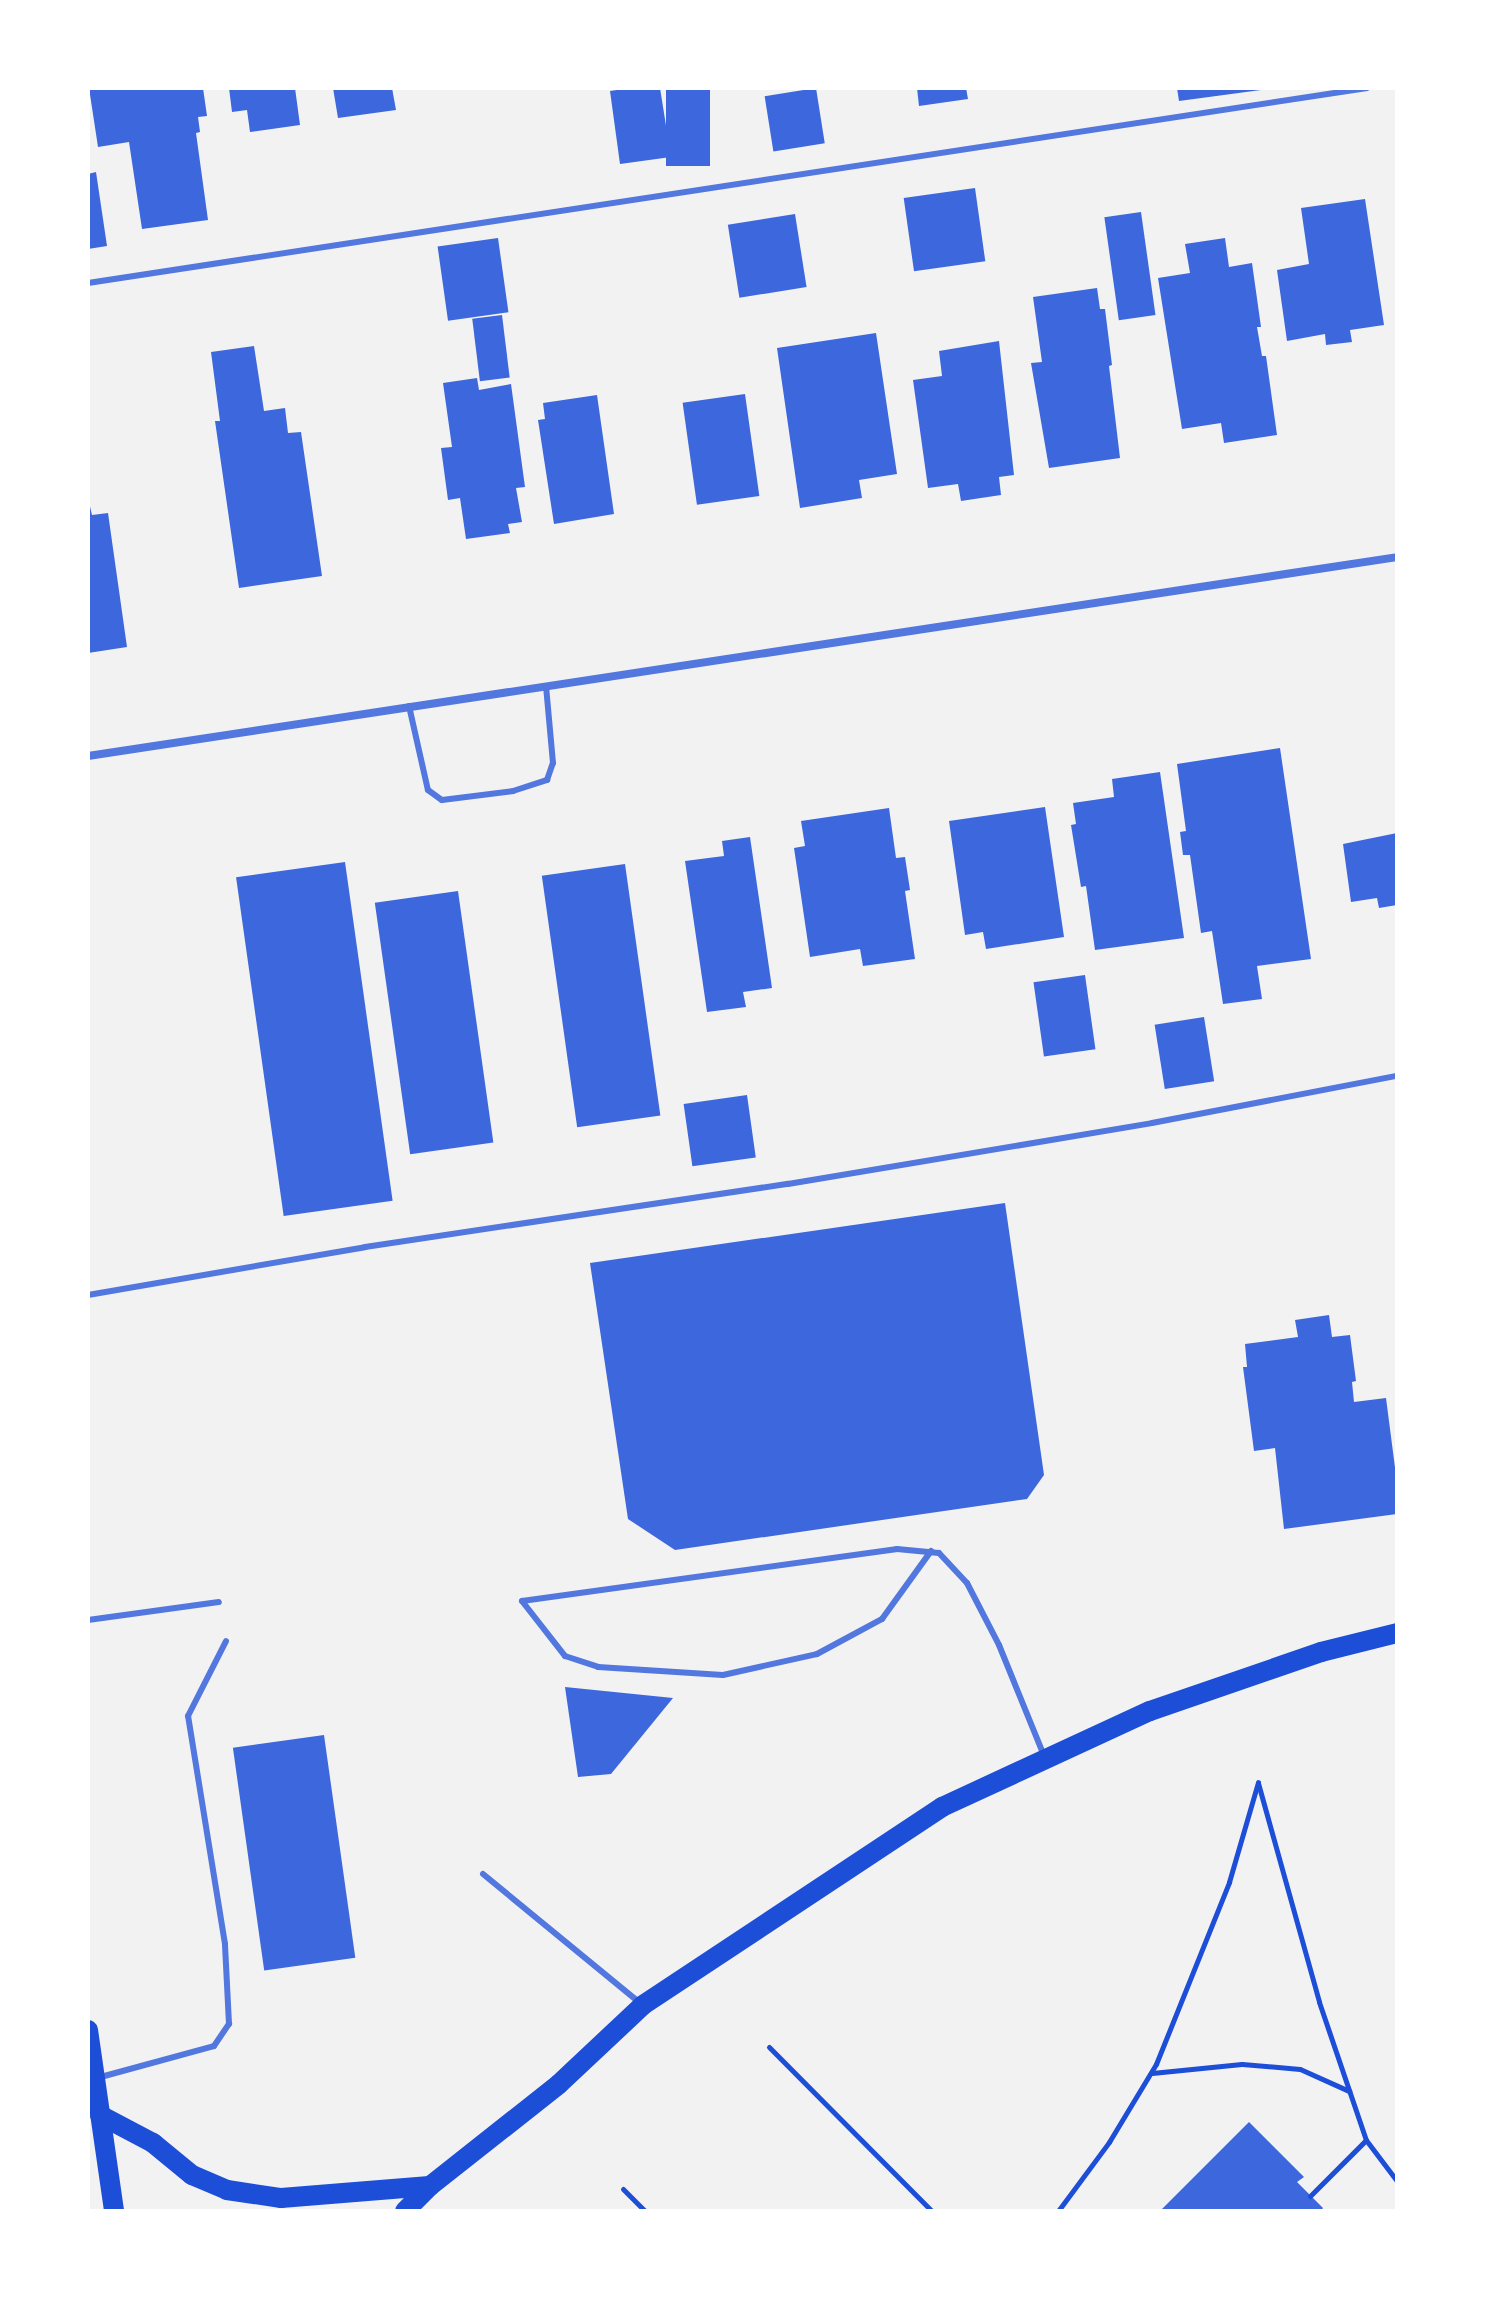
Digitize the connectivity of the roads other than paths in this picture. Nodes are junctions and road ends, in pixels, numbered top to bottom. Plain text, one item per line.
1 (1367, 88) edge
2 (88, 283) edge
3 (1397, 557) edge
4 (546, 686) junction
5 (409, 706) junction
6 (88, 756) edge
7 (1397, 1076) edge
8 (88, 1295) edge
9 (931, 1551) junction
10 (219, 1602) dead end
11 (88, 1620) edge
12 (1397, 1633) edge
13 (226, 1641) dead end
14 (1044, 1758) junction
15 (483, 1874) dead end
16 (643, 2005) junction
17 (88, 2030) edge
18 (95, 2079) junction
19 (94, 2116) edge
20 (430, 2186) junction
21 (114, 2211) edge
22 (405, 2211) edge

1 - 2 lane
3 - 4 street
4 - 5 street
4 - 5 lane
5 - 6 street
7 - 8 lane
9 - 9 lane
9 - 14 lane
10 - 11 lane
12 - 14 main road
13 - 18 lane
14 - 16 main road
15 - 16 lane
16 - 20 main road
17 - 18 main road
18 - 19 main road
19 - 20 main road
19 - 21 main road
20 - 22 main road

